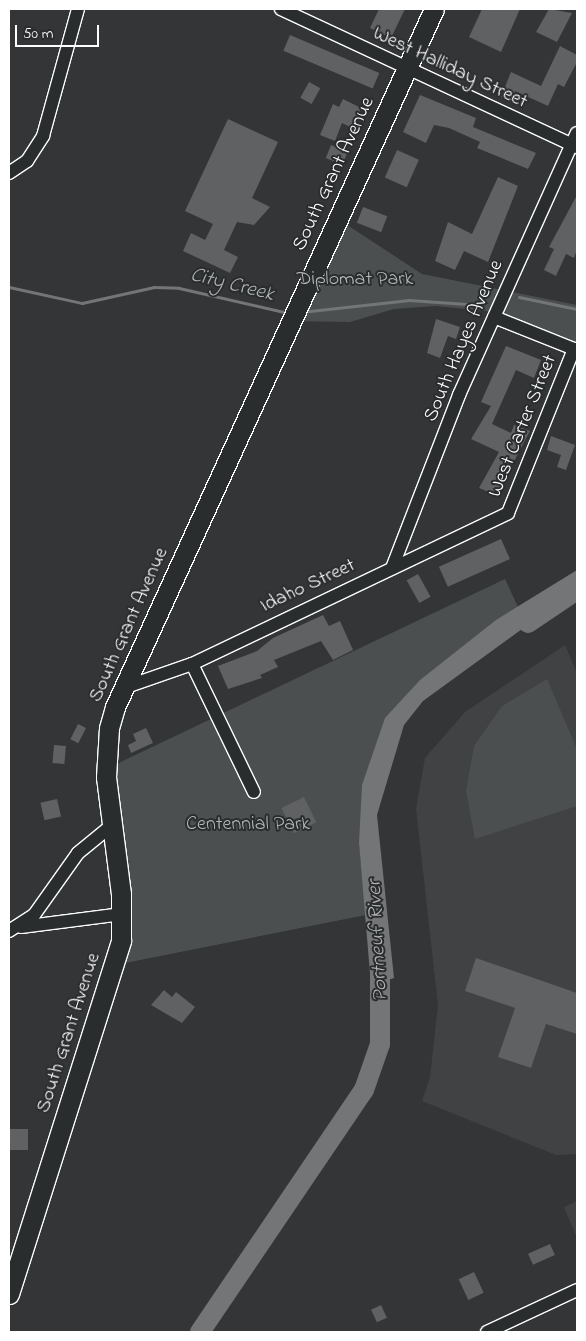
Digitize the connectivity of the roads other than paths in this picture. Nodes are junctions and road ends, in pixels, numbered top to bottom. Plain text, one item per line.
1 (78, 9) edge
2 (281, 9) edge
3 (434, 9) edge
4 (408, 68) junction
5 (577, 133) edge
6 (574, 146) edge
7 (9, 173) edge
8 (494, 317) junction
9 (508, 513) joint
10 (392, 568) junction
11 (192, 664) junction
12 (123, 688) junction
13 (254, 792) dead end
14 (111, 826) junction
15 (122, 914) junction
16 (14, 929) edge
17 (577, 1290) edge
18 (9, 1294) edge
19 (487, 1332) edge

1 - 7 street
2 - 4 street, West Halliday Street
3 - 4 street, South Grant Avenue
4 - 6 street, West Halliday Street
4 - 12 street, South Grant Avenue
5 - 6 street, South Hayes Avenue
6 - 8 street, South Hayes Avenue
8 - 9 street, West Carter Street
8 - 10 street, South Hayes Avenue
9 - 10 street, Idaho Street
10 - 11 street, Idaho Street
11 - 12 street, Idaho Street
11 - 13 street
12 - 14 street, South Grant Avenue
14 - 15 street, South Grant Avenue
14 - 16 street
15 - 16 street
15 - 18 street, South Grant Avenue
17 - 19 street

